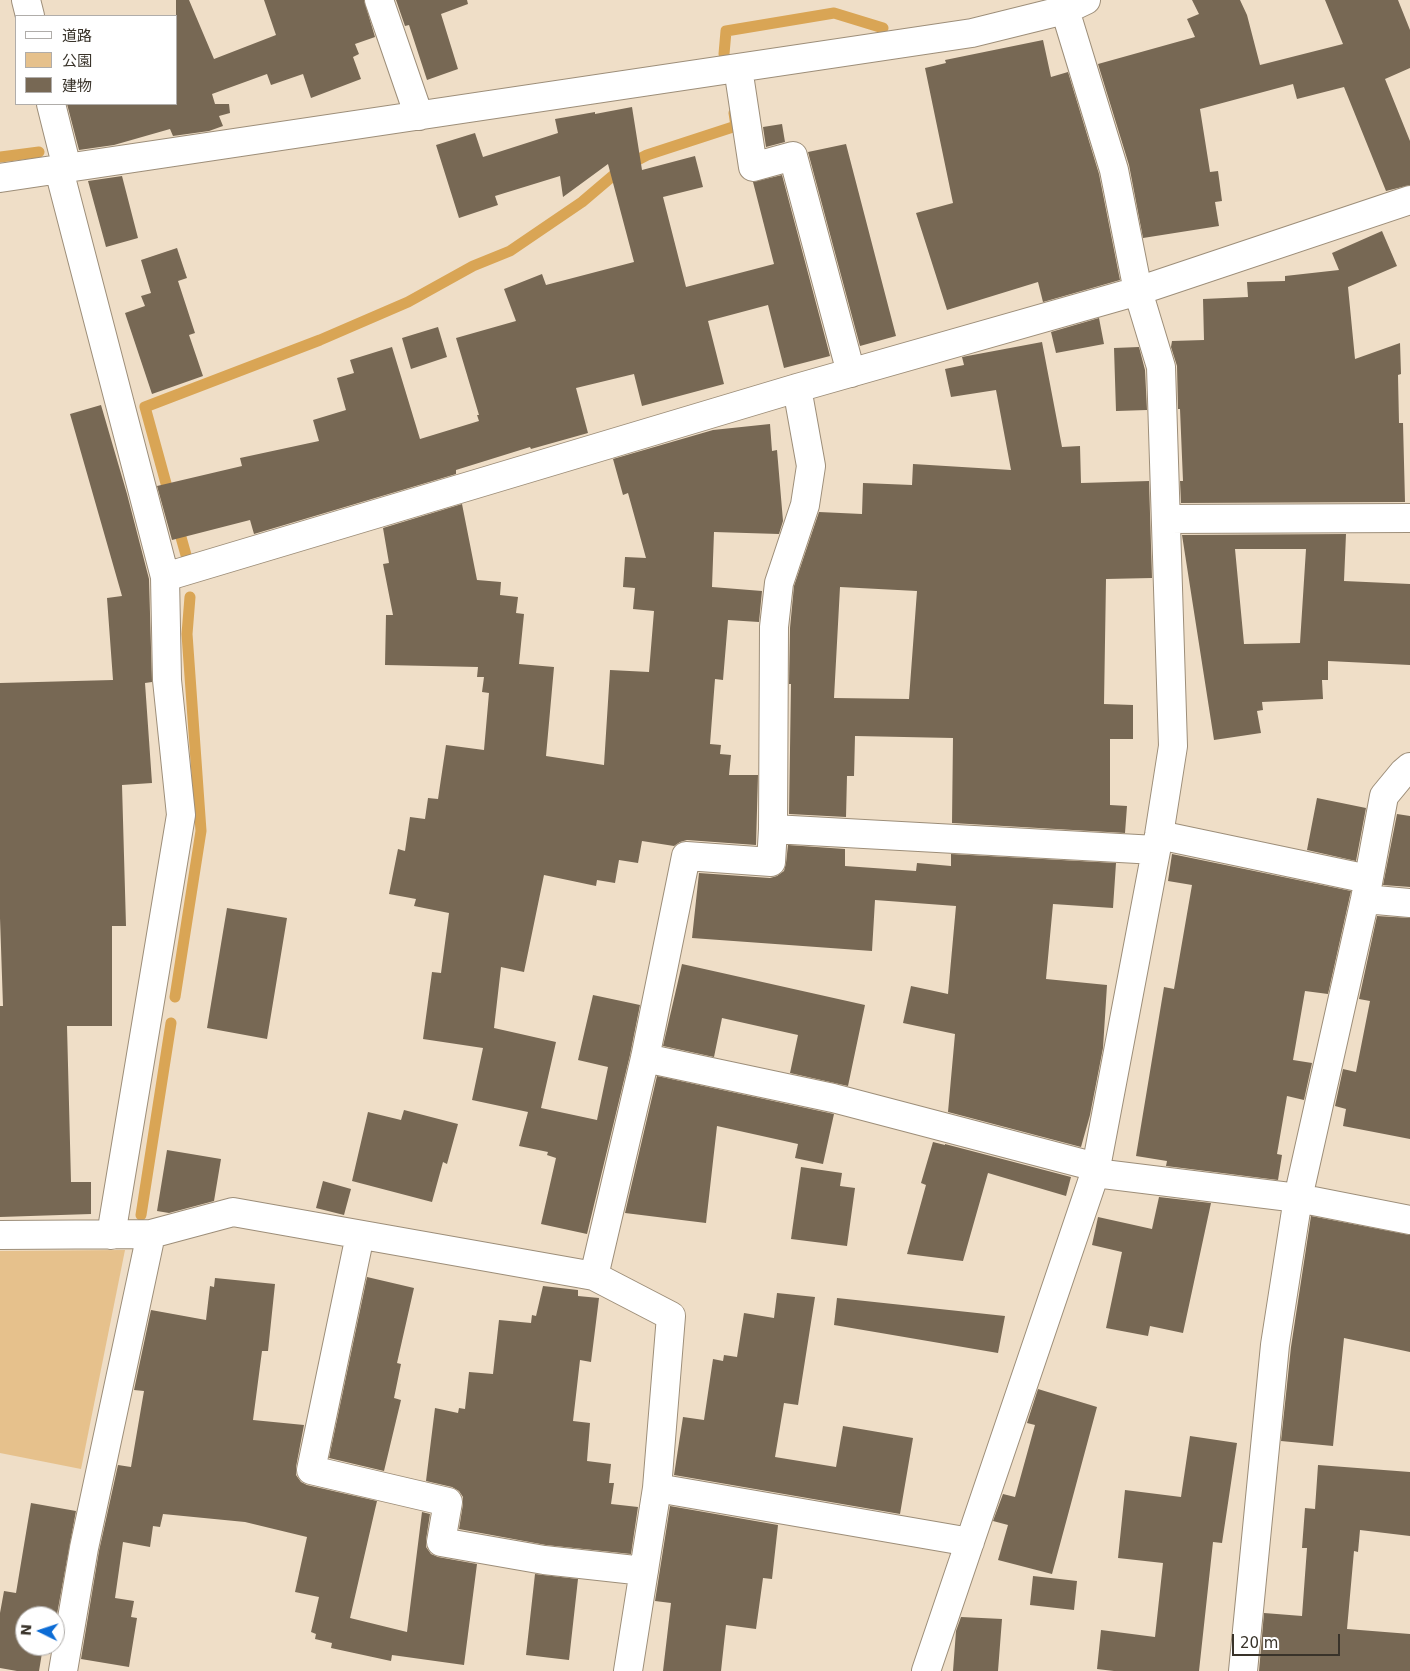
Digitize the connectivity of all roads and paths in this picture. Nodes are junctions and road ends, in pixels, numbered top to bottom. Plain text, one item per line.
1 (26, 0) edge
2 (379, 0) edge
3 (1071, 3) edge
4 (30, 15) edge
5 (738, 68) junction
6 (51, 105) edge
7 (419, 116) junction
8 (63, 169) junction
9 (0, 178) edge
10 (1410, 200) edge
11 (1138, 291) junction
12 (851, 373) junction
13 (797, 388) junction
14 (1410, 518) edge
15 (1166, 519) junction
16 (165, 577) junction
17 (1410, 767) edge
18 (773, 829) junction
19 (1157, 842) junction
20 (1366, 889) junction
21 (1410, 903) edge
22 (645, 1058) junction
23 (1095, 1170) junction
24 (1298, 1198) junction
25 (1410, 1220) edge
26 (151, 1234) junction
27 (360, 1234) junction
28 (0, 1235) edge
29 (111, 1235) junction
30 (594, 1276) junction
31 (657, 1488) junction
32 (970, 1542) junction
33 (644, 1571) junction
34 (63, 1671) edge
35 (628, 1671) edge
36 (926, 1671) edge
37 (1243, 1671) edge

1 - 4 street
2 - 7 street
3 - 5 street
3 - 11 street
5 - 7 street
5 - 12 street
6 - 8 street
7 - 8 street
8 - 9 street
8 - 16 street
10 - 11 street
11 - 12 street
11 - 15 street
12 - 13 street
13 - 16 street
13 - 18 street
14 - 15 street
15 - 19 street
16 - 29 street
17 - 20 street
18 - 19 street
18 - 22 street
19 - 20 street
19 - 23 street
20 - 21 street
20 - 24 street
22 - 23 street
22 - 30 street
23 - 24 street
23 - 32 street
24 - 25 street
24 - 37 street
26 - 27 street
26 - 29 street
26 - 34 street
27 - 30 street
27 - 33 street
28 - 29 street
30 - 31 street
31 - 32 street
31 - 33 street
32 - 36 street
33 - 35 street

